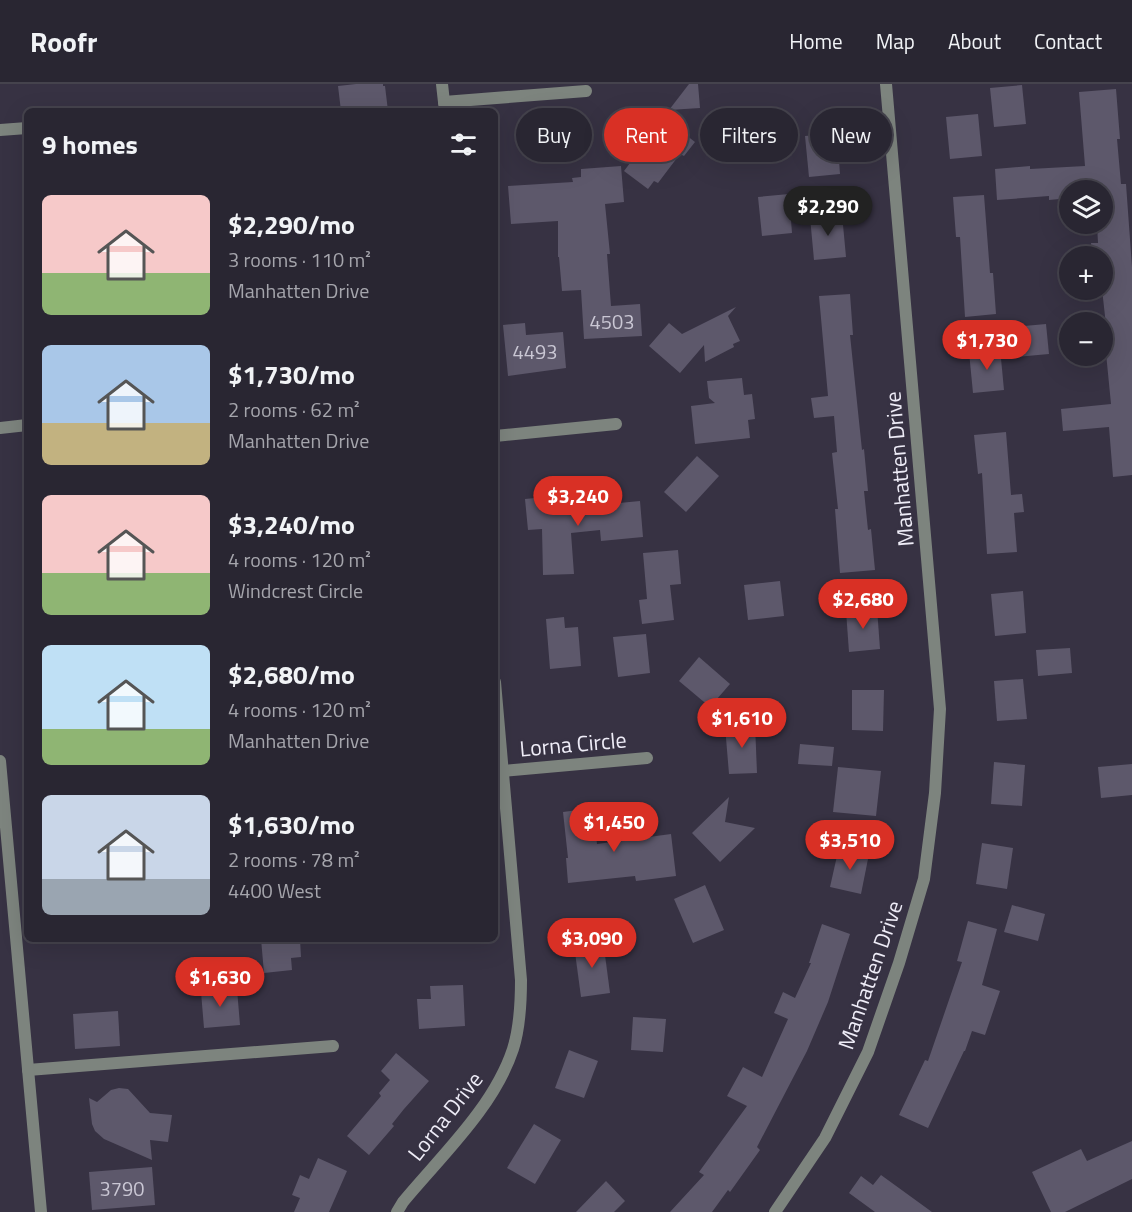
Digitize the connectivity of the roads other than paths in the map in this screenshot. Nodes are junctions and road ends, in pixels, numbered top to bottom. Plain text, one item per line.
1 (442, 84) edge
2 (886, 84) edge
3 (586, 91) dead end
4 (444, 107) edge
5 (24, 128) edge
6 (0, 130) edge
7 (616, 424) dead end
8 (24, 426) edge
9 (0, 428) edge
10 (498, 436) edge
11 (498, 715) edge
12 (648, 759) dead end
13 (0, 761) edge
14 (503, 771) junction
15 (333, 1046) dead end
16 (28, 1070) junction
17 (40, 1212) edge
18 (397, 1212) edge
19 (776, 1212) edge

1 - 4 street
2 - 19 street, Manhatten Drive
3 - 4 street
5 - 6 street
7 - 10 street
8 - 9 street
11 - 14 street, Lorna Drive
12 - 14 street, Lorna Circle
13 - 16 street
14 - 18 street, Lorna Drive
15 - 16 street
16 - 17 street

